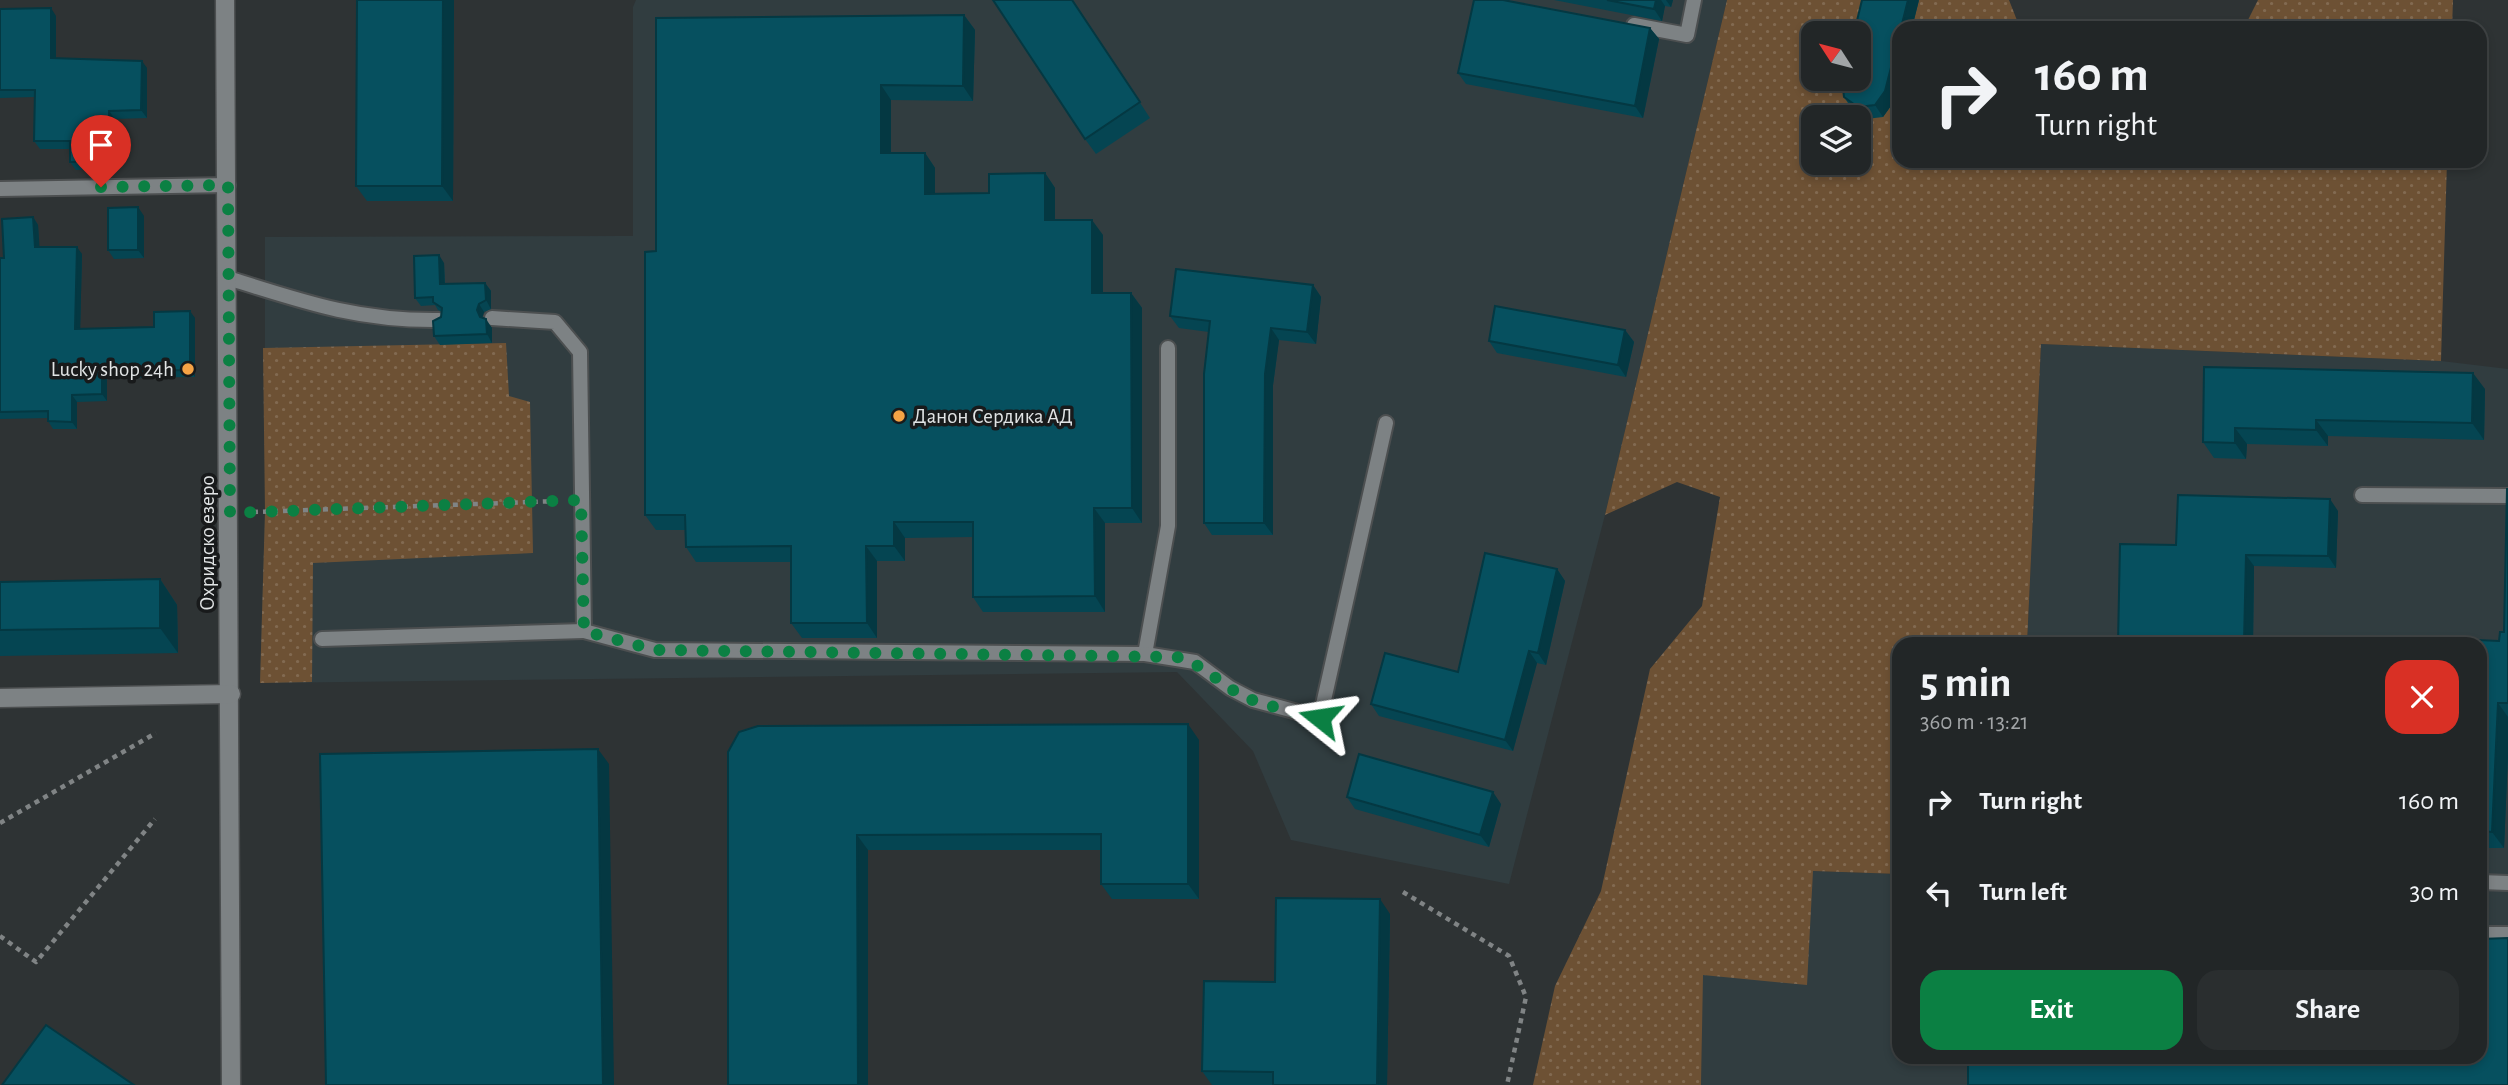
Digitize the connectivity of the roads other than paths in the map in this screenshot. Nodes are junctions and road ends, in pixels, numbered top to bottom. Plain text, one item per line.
1 (225, 0) edge
2 (1695, 0) edge
3 (1621, 23) edge
4 (228, 185) junction
5 (0, 189) edge
6 (228, 278) junction
7 (492, 318) dead end
8 (439, 320) edge
9 (1168, 348) dead end
10 (1387, 423) dead end
11 (2362, 495) dead end
12 (2508, 496) edge
13 (584, 631) junction
14 (322, 639) dead end
15 (1145, 654) junction
16 (231, 694) junction
17 (0, 698) edge
18 (2487, 882) edge
19 (2508, 883) edge
20 (2487, 934) edge
21 (2508, 934) edge
22 (230, 1085) edge

1 - 4 street, Охридско езеро
2 - 3 lane
4 - 5 lane
4 - 6 street, Охридско езеро
6 - 8 lane
6 - 16 street, Охридско езеро
7 - 13 lane
9 - 15 lane
10 - 15 lane
11 - 12 lane
13 - 14 lane
13 - 15 lane
16 - 17 street
16 - 22 street, Охридско езеро
18 - 19 lane
20 - 21 lane

